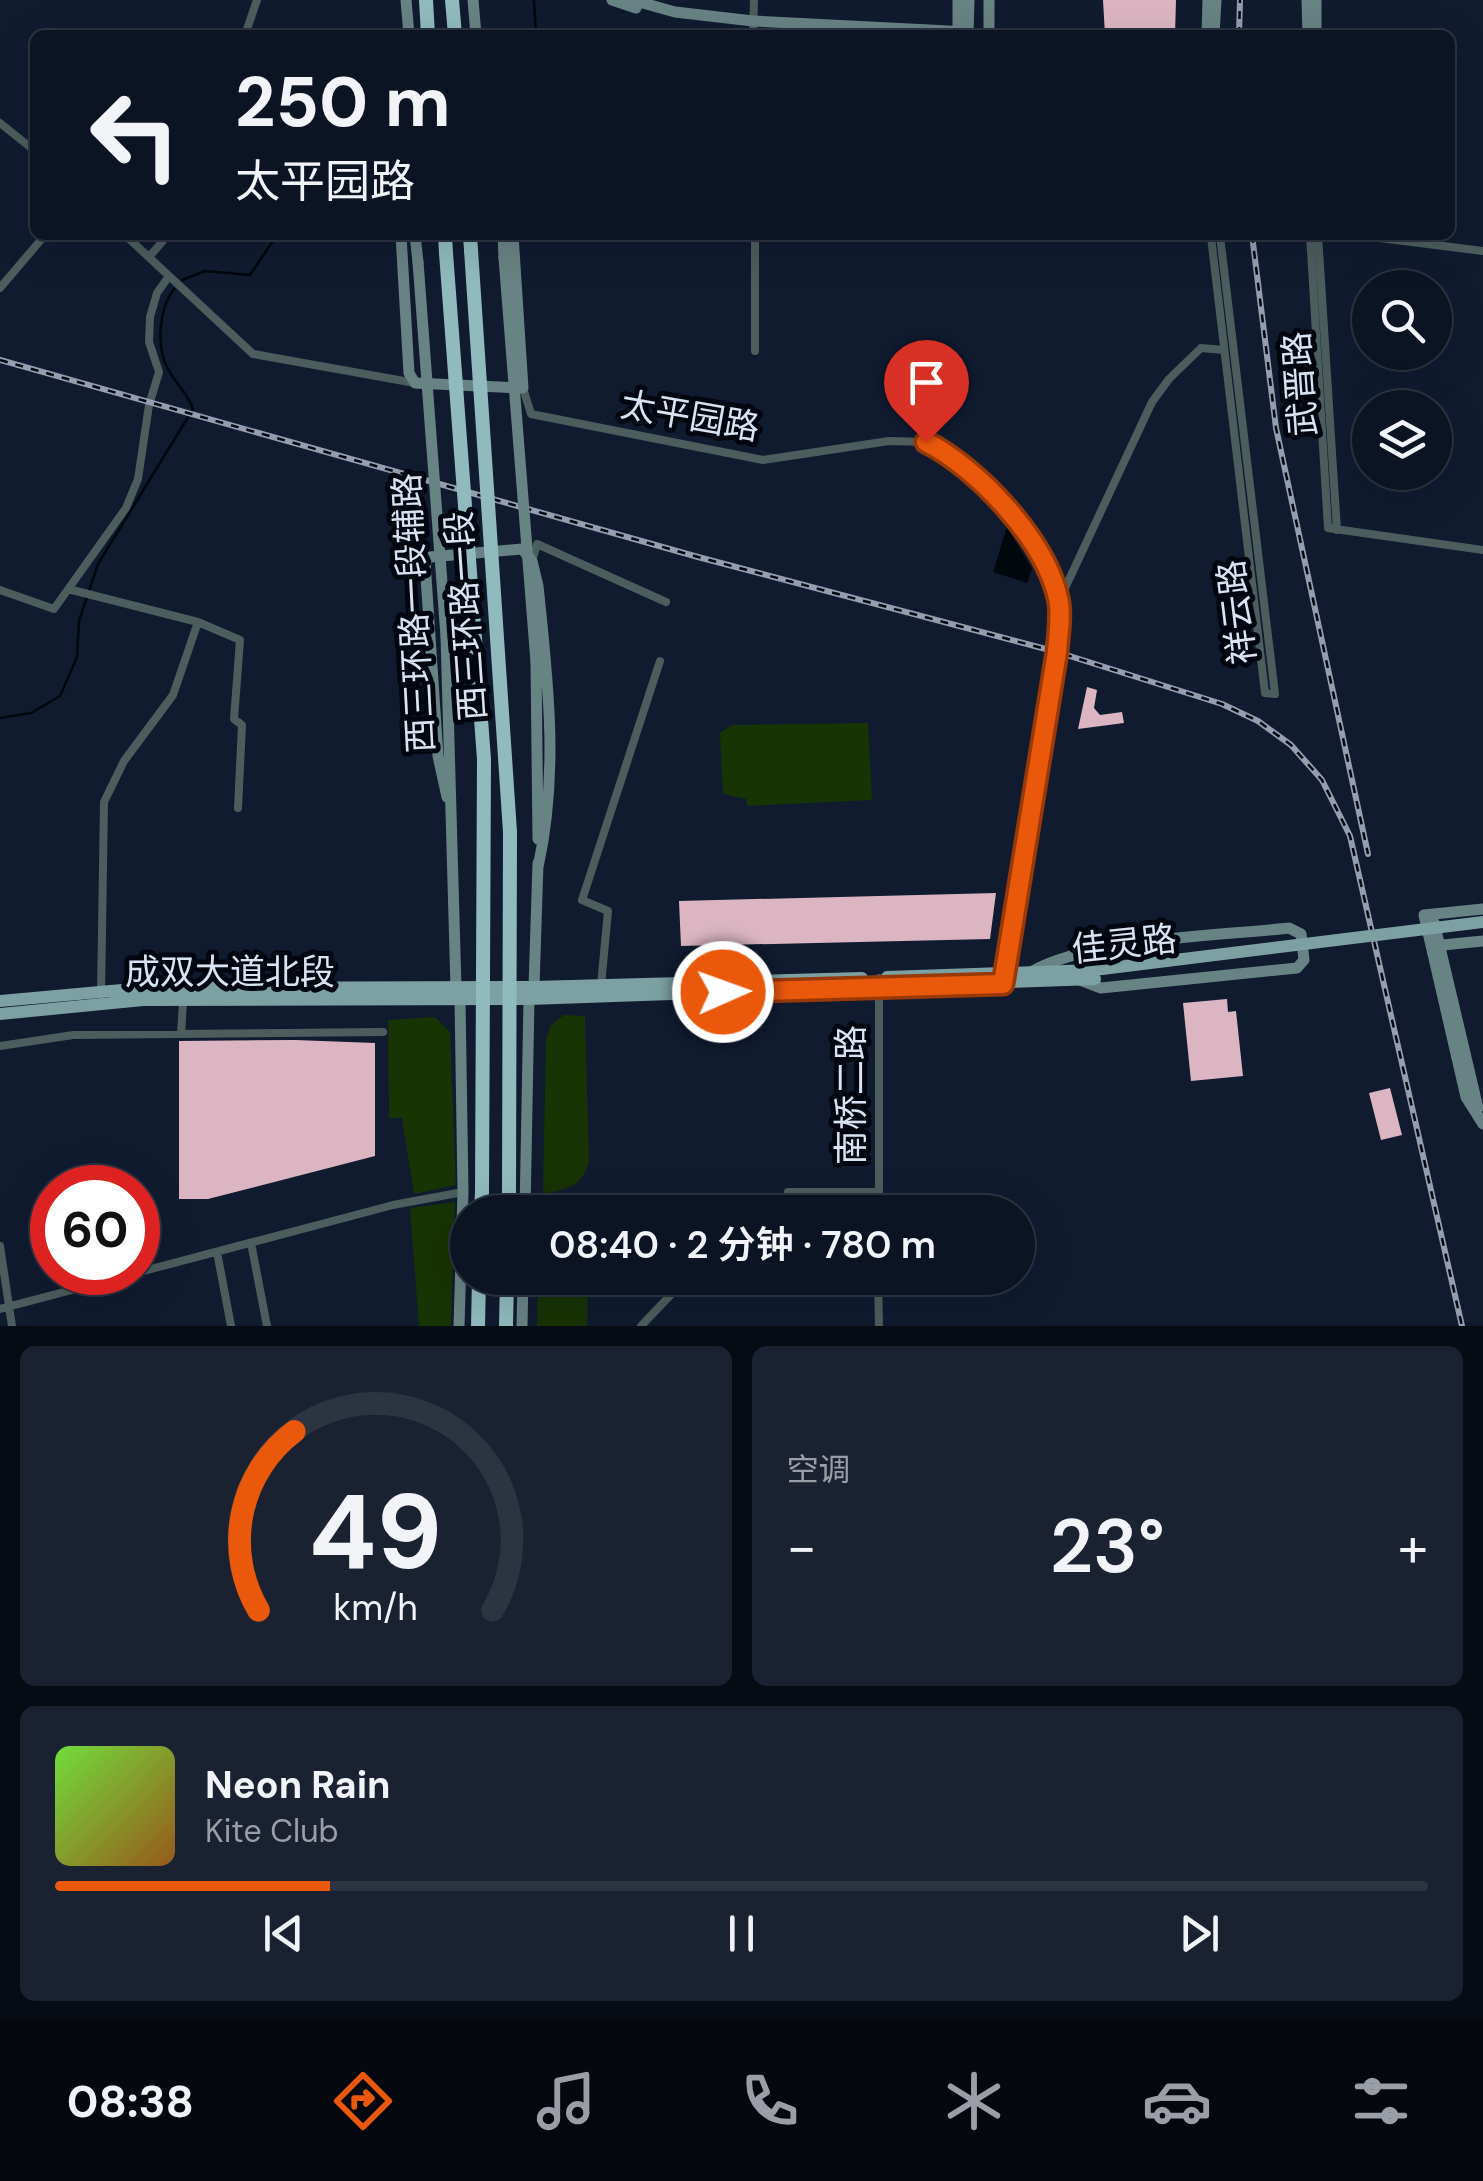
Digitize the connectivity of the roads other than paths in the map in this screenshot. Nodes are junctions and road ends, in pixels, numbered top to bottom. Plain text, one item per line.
1 (257, 0) edge
2 (406, 0) edge
3 (417, 0) edge
4 (426, 0) edge
5 (452, 0) edge
6 (473, 0) edge
7 (612, 0) edge
8 (632, 0) edge
9 (754, 0) edge
10 (958, 0) edge
11 (969, 0) edge
12 (989, 0) edge
13 (1208, 0) edge
14 (1216, 0) edge
15 (1307, 0) edge
16 (1316, 0) edge
17 (753, 28) edge
18 (247, 30) edge
19 (408, 30) edge
20 (427, 30) edge
21 (428, 30) edge
22 (455, 30) edge
23 (476, 30) edge
24 (788, 30) edge
25 (823, 30) edge
26 (962, 30) edge
27 (964, 30) edge
28 (988, 30) edge
29 (1206, 30) edge
30 (1214, 30) edge
31 (1308, 30) edge
32 (1316, 30) edge
33 (0, 123) edge
34 (30, 147) edge
35 (41, 240) edge
36 (130, 240) edge
37 (164, 240) edge
38 (402, 240) edge
39 (416, 240) edge
40 (445, 240) edge
41 (502, 240) edge
42 (513, 240) edge
43 (754, 240) edge
44 (1215, 240) edge
45 (1216, 240) edge
46 (1310, 240) edge
47 (1318, 240) edge
48 (1396, 240) edge
49 (470, 242) edge
50 (1483, 251) edge
51 (149, 257) junction
52 (169, 276) junction
53 (0, 288) edge
54 (1224, 350) junction
55 (756, 351) dead end
56 (416, 383) junction
57 (523, 388) junction
58 (1333, 529) junction
59 (1483, 550) edge
60 (532, 560) junction
61 (0, 590) edge
62 (72, 590) junction
63 (1059, 601) junction
64 (666, 602) dead end
65 (198, 622) junction
66 (660, 661) dead end
67 (238, 808) dead end
68 (452, 822) junction
69 (538, 867) junction
70 (1483, 908) edge
71 (1483, 922) edge
72 (1483, 930) edge
73 (1483, 941) edge
74 (1434, 946) junction
75 (1028, 974) junction
76 (1095, 974) junction
77 (1004, 979) junction
78 (1080, 980) junction
79 (878, 982) junction
80 (601, 985) junction
81 (458, 993) junction
82 (532, 993) junction
83 (102, 997) junction
84 (0, 1001) edge
85 (183, 1001) junction
86 (0, 1014) edge
87 (383, 1032) dead end
88 (181, 1034) junction
89 (0, 1046) edge
90 (1483, 1123) edge
91 (463, 1192) junction
92 (788, 1192) dead end
93 (879, 1192) junction
94 (482, 1195) edge
95 (510, 1195) edge
96 (525, 1195) edge
97 (879, 1195) edge
98 (251, 1242) junction
99 (0, 1246) edge
100 (217, 1252) junction
101 (479, 1295) edge
102 (507, 1295) edge
103 (523, 1295) edge
104 (671, 1295) edge
105 (878, 1295) edge
106 (5, 1308) edge
107 (12, 1326) edge
108 (232, 1326) edge
109 (267, 1326) edge
110 (458, 1326) edge
111 (478, 1326) edge
112 (506, 1326) edge
113 (522, 1326) edge
114 (641, 1326) edge
115 (879, 1326) edge

1 - 18 street
2 - 19 main road
3 - 20 highway
4 - 21 highway
5 - 22 highway
6 - 23 main road
7 - 17 main road
8 - 17 main road
9 - 17 street
10 - 26 main road
11 - 27 main road
12 - 28 main road
13 - 29 main road
14 - 30 main road
15 - 31 main road
16 - 32 main road
17 - 24 main road
17 - 25 main road
33 - 34 street
35 - 53 street
36 - 51 street
37 - 51 street
38 - 56 main road
39 - 68 main road, 西三环路一段辅路, bridge
40 - 94 highway, 西三环路一段, bridge
41 - 69 main road, bridge
42 - 57 main road
43 - 55 street
44 - 54 street, 祥云路
45 - 54 street, 祥云路
46 - 58 street, 武晋路
47 - 58 street, 武晋路
48 - 50 street
49 - 95 highway, 西三环路一段, bridge
51 - 52 street
52 - 56 street
52 - 62 street
54 - 63 street
56 - 57 main road
57 - 63 street, 太平园路
58 - 59 street
60 - 64 street
60 - 68 main road
60 - 69 main road
61 - 62 street
62 - 65 street
63 - 77 street
65 - 67 street
65 - 83 street
66 - 80 street
68 - 81 main road, 西三环路一段辅路
69 - 82 main road
70 - 74 main road
71 - 76 main road, 佳灵路, bridge
72 - 76 main road, 佳灵路
73 - 74 main road
74 - 90 main road
75 - 76 main road, 佳灵路
75 - 77 main road, 佳灵路
75 - 78 main road
76 - 78 main road, 佳灵路
77 - 78 main road, 佳灵路
77 - 79 main road, 佳灵路
79 - 80 main road, 佳灵路
79 - 82 main road, 佳灵路
79 - 93 street, 南桥二路
80 - 82 main road, 佳灵路
81 - 82 main road
81 - 83 main road, 成双大道北段
81 - 85 main road, 成双大道北段
81 - 91 main road, 西三环路一段辅路
82 - 96 main road
83 - 84 main road, 成双大道北段
83 - 85 main road, 成双大道北段
83 - 86 main road, 成双大道北段
85 - 88 street
87 - 88 street
88 - 89 street
91 - 98 street
91 - 110 main road, 西三环路一段辅路
92 - 93 street
93 - 97 street, 南桥二路
98 - 100 street
98 - 109 street
99 - 106 street
100 - 106 street
100 - 108 street
101 - 111 highway
102 - 112 highway
103 - 113 main road
104 - 114 street
105 - 115 street
106 - 107 street

